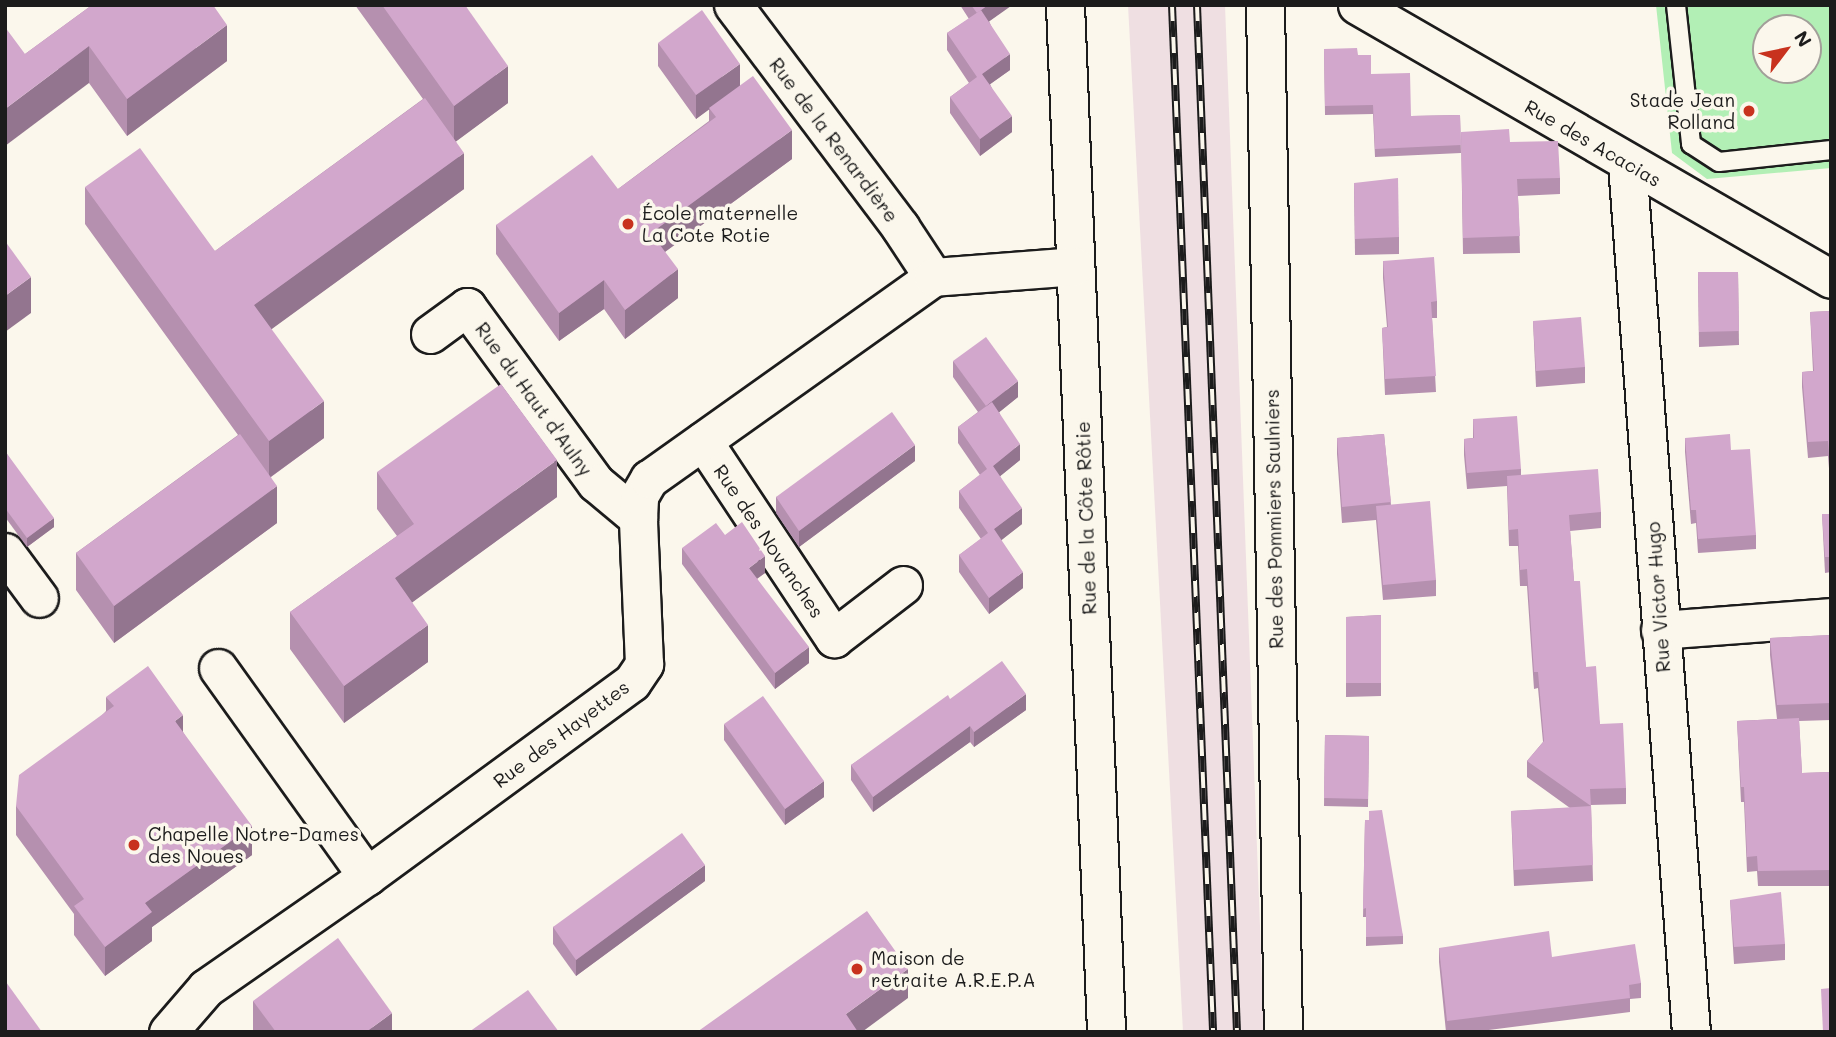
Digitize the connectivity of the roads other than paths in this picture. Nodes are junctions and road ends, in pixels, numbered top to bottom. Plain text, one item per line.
1 (733, 5) edge
2 (1065, 5) edge
3 (1265, 5) edge
4 (1357, 5) edge
5 (1676, 5) edge
6 (1831, 150) edge
7 (1627, 163) junction
8 (1075, 266) junction
9 (933, 277) junction
10 (1831, 279) edge
11 (430, 334) dead end
12 (703, 441) junction
13 (638, 518) junction
14 (5, 552) edge
15 (903, 585) dead end
16 (38, 598) dead end
17 (1831, 617) edge
18 (1660, 630) junction
19 (218, 668) dead end
20 (367, 876) junction
21 (168, 1032) edge
22 (1106, 1032) edge
23 (1283, 1032) edge
24 (1691, 1032) edge

1 - 9 street, Rue de la Renardière
2 - 8 street, Rue de la Côte Rôtie
3 - 23 street, Rue des Pommiers Saulniers
4 - 7 street, Rue des Acacias
5 - 6 lane
7 - 10 street, Rue des Acacias
7 - 18 street, Rue Victor Hugo
8 - 9 street
8 - 22 street, Rue de la Côte Rôtie
9 - 12 street, Rue des Hayettes
11 - 13 street, Rue du Haut d'Aulny
12 - 13 street, Rue des Hayettes
12 - 15 street, Rue des Novanches
13 - 20 street, Rue des Hayettes
14 - 16 street
17 - 18 street
18 - 24 street, Rue Victor Hugo
19 - 20 street
20 - 21 street, Rue des Hayettes

